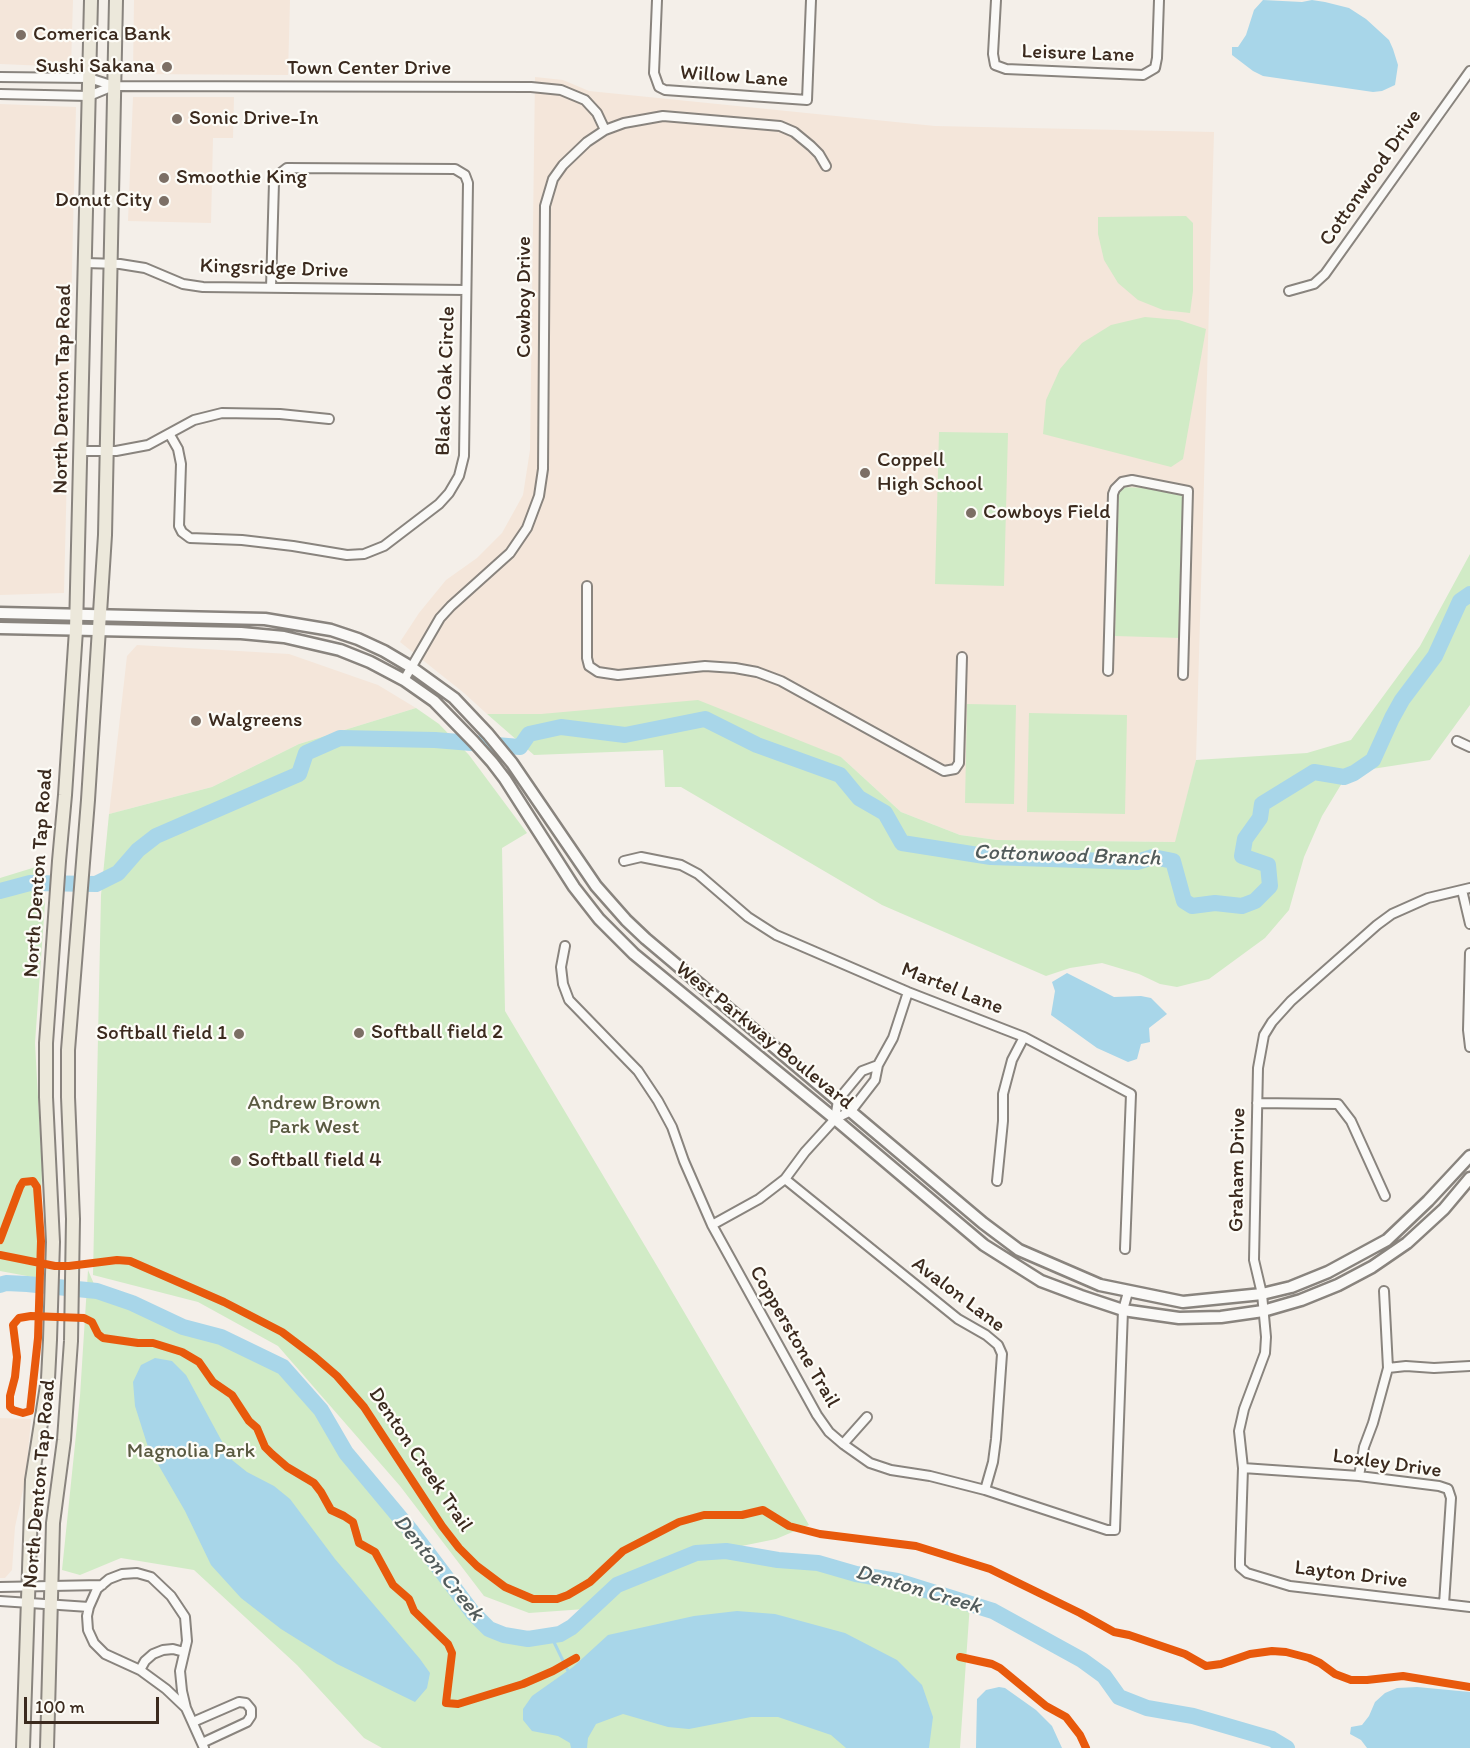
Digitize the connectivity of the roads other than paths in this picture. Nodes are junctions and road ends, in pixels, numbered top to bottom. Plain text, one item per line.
1 (91, 0) edge
2 (116, 0) edge
3 (657, 0) edge
4 (811, 0) edge
5 (996, 0) edge
6 (1159, 0) edge
7 (1470, 71) edge
8 (0, 77) edge
9 (89, 78) junction
10 (114, 86) junction
11 (0, 94) edge
12 (89, 96) junction
13 (605, 130) junction
14 (826, 166) dead end
15 (85, 262) junction
16 (110, 264) junction
17 (271, 288) junction
18 (466, 291) junction
19 (1289, 291) dead end
20 (329, 419) dead end
21 (170, 435) junction
22 (81, 451) junction
23 (106, 451) junction
24 (587, 586) dead end
25 (0, 613) edge
26 (76, 616) junction
27 (100, 616) junction
28 (0, 628) edge
29 (76, 630) junction
30 (99, 631) junction
31 (962, 657) dead end
32 (411, 667) junction
33 (1108, 670) dead end
34 (1183, 675) dead end
35 (404, 680) junction
36 (1457, 741) dead end
37 (1470, 747) edge
38 (65, 795) junction
39 (88, 800) junction
40 (624, 861) dead end
41 (1466, 889) edge
42 (1470, 924) edge
43 (565, 946) dead end
44 (1470, 953) edge
45 (908, 992) junction
46 (1024, 1037) junction
47 (1470, 1047) edge
48 (878, 1065) junction
49 (46, 1097) junction
50 (68, 1097) junction
51 (838, 1100) junction
52 (1257, 1103) junction
53 (851, 1111) junction
54 (834, 1119) junction
55 (1470, 1156) edge
56 (1470, 1178) edge
57 (785, 1179) junction
58 (997, 1181) dead end
59 (1385, 1196) dead end
60 (712, 1225) junction
61 (1125, 1249) dead end
62 (1384, 1291) dead end
63 (1128, 1292) junction
64 (1262, 1294) junction
65 (1123, 1310) junction
66 (1263, 1311) junction
67 (1470, 1366) edge
68 (1388, 1368) junction
69 (867, 1417) dead end
70 (843, 1444) junction
71 (1243, 1468) junction
72 (1359, 1476) junction
73 (985, 1490) junction
74 (1240, 1559) joint
75 (102, 1585) junction
76 (28, 1586) junction
77 (51, 1586) junction
78 (0, 1587) edge
79 (0, 1601) edge
80 (27, 1603) junction
81 (50, 1604) junction
82 (1444, 1604) junction
83 (89, 1607) junction
84 (1470, 1607) edge
85 (184, 1652) junction
86 (140, 1670) junction
87 (186, 1708) junction
88 (193, 1722) junction
89 (24, 1732) junction
90 (203, 1745) edge
91 (23, 1748) edge
92 (32, 1748) edge
93 (47, 1748) edge

1 - 9 main road, North Denton Tap Road
2 - 10 main road, North Denton Tap Road
3 - 4 street, Willow Lane
5 - 6 street, Leisure Lane
7 - 19 street, Cottonwood Drive
8 - 9 street, Town Center Drive
9 - 10 street, Town Center Drive
9 - 12 main road, North Denton Tap Road
10 - 12 street, Town Center Drive
10 - 13 street, Town Center Drive
10 - 16 main road, North Denton Tap Road
11 - 12 street, Town Center Drive
12 - 15 main road, North Denton Tap Road
13 - 14 street, Cowboy Drive
13 - 32 street, Cowboy Drive
15 - 16 street, Kingsridge Drive
15 - 22 main road, North Denton Tap Road
16 - 17 street, Kingsridge Drive
16 - 23 main road, North Denton Tap Road
17 - 18 street, Kingsridge Drive
17 - 18 street, Black Oak Circle
18 - 21 street, Black Oak Circle
20 - 21 street
21 - 23 street
22 - 23 street
22 - 26 main road, North Denton Tap Road
23 - 27 main road, North Denton Tap Road
24 - 31 street
25 - 26 street, West Parkway Boulevard
26 - 27 street, West Parkway Boulevard
26 - 29 main road, North Denton Tap Road
27 - 30 main road, North Denton Tap Road
27 - 32 street, West Parkway Boulevard
28 - 29 street, West Parkway Boulevard
29 - 30 street, West Parkway Boulevard
29 - 38 main road, North Denton Tap Road
30 - 35 street, West Parkway Boulevard
30 - 39 main road, North Denton Tap Road
32 - 35 street, Cowboy Drive
32 - 51 street, West Parkway Boulevard
33 - 34 street
35 - 54 street, West Parkway Boulevard
36 - 37 street
38 - 39 main road
38 - 49 main road, North Denton Tap Road
39 - 50 main road, North Denton Tap Road
40 - 45 street, Martel Lane
41 - 42 street
41 - 52 street, Graham Drive
43 - 60 street, Copperstone Trail
44 - 47 street
45 - 46 street, Martel Lane
45 - 48 street
46 - 58 street
46 - 61 street, Martel Lane
48 - 51 street
48 - 53 street
49 - 50 main road
49 - 76 main road, North Denton Tap Road
50 - 77 main road, North Denton Tap Road
51 - 53 street, West Parkway Boulevard
51 - 54 street
52 - 59 street
52 - 64 street, Graham Drive
53 - 54 street
53 - 63 street, West Parkway Boulevard
54 - 57 street
54 - 65 street, West Parkway Boulevard
55 - 64 street, West Parkway Boulevard
56 - 66 street, West Parkway Boulevard
57 - 60 street
57 - 73 street, Avalon Lane
60 - 70 street, Copperstone Trail
62 - 68 street
63 - 64 street, West Parkway Boulevard
63 - 65 street, Copperstone Trail
64 - 66 street, Graham Drive
65 - 66 street, West Parkway Boulevard
65 - 73 street, Copperstone Trail
66 - 71 street, Graham Drive
67 - 68 street
68 - 72 street
69 - 70 street
70 - 73 street, Copperstone Trail
71 - 72 street, Loxley Drive
71 - 74 street, Graham Drive
72 - 82 street, Loxley Drive
74 - 82 street, Layton Drive
75 - 77 street
75 - 83 street
75 - 85 street
76 - 77 street
76 - 78 street
76 - 80 main road, North Denton Tap Road
77 - 81 main road, North Denton Tap Road
79 - 80 street
80 - 81 street
80 - 89 main road, North Denton Tap Road
81 - 83 street
81 - 93 main road, North Denton Tap Road
82 - 84 street, Layton Drive
83 - 86 street
85 - 86 street
85 - 87 street
86 - 87 street
87 - 88 street
88 - 90 street
88 - 90 street
89 - 91 main road, North Denton Tap Road
89 - 92 main road

